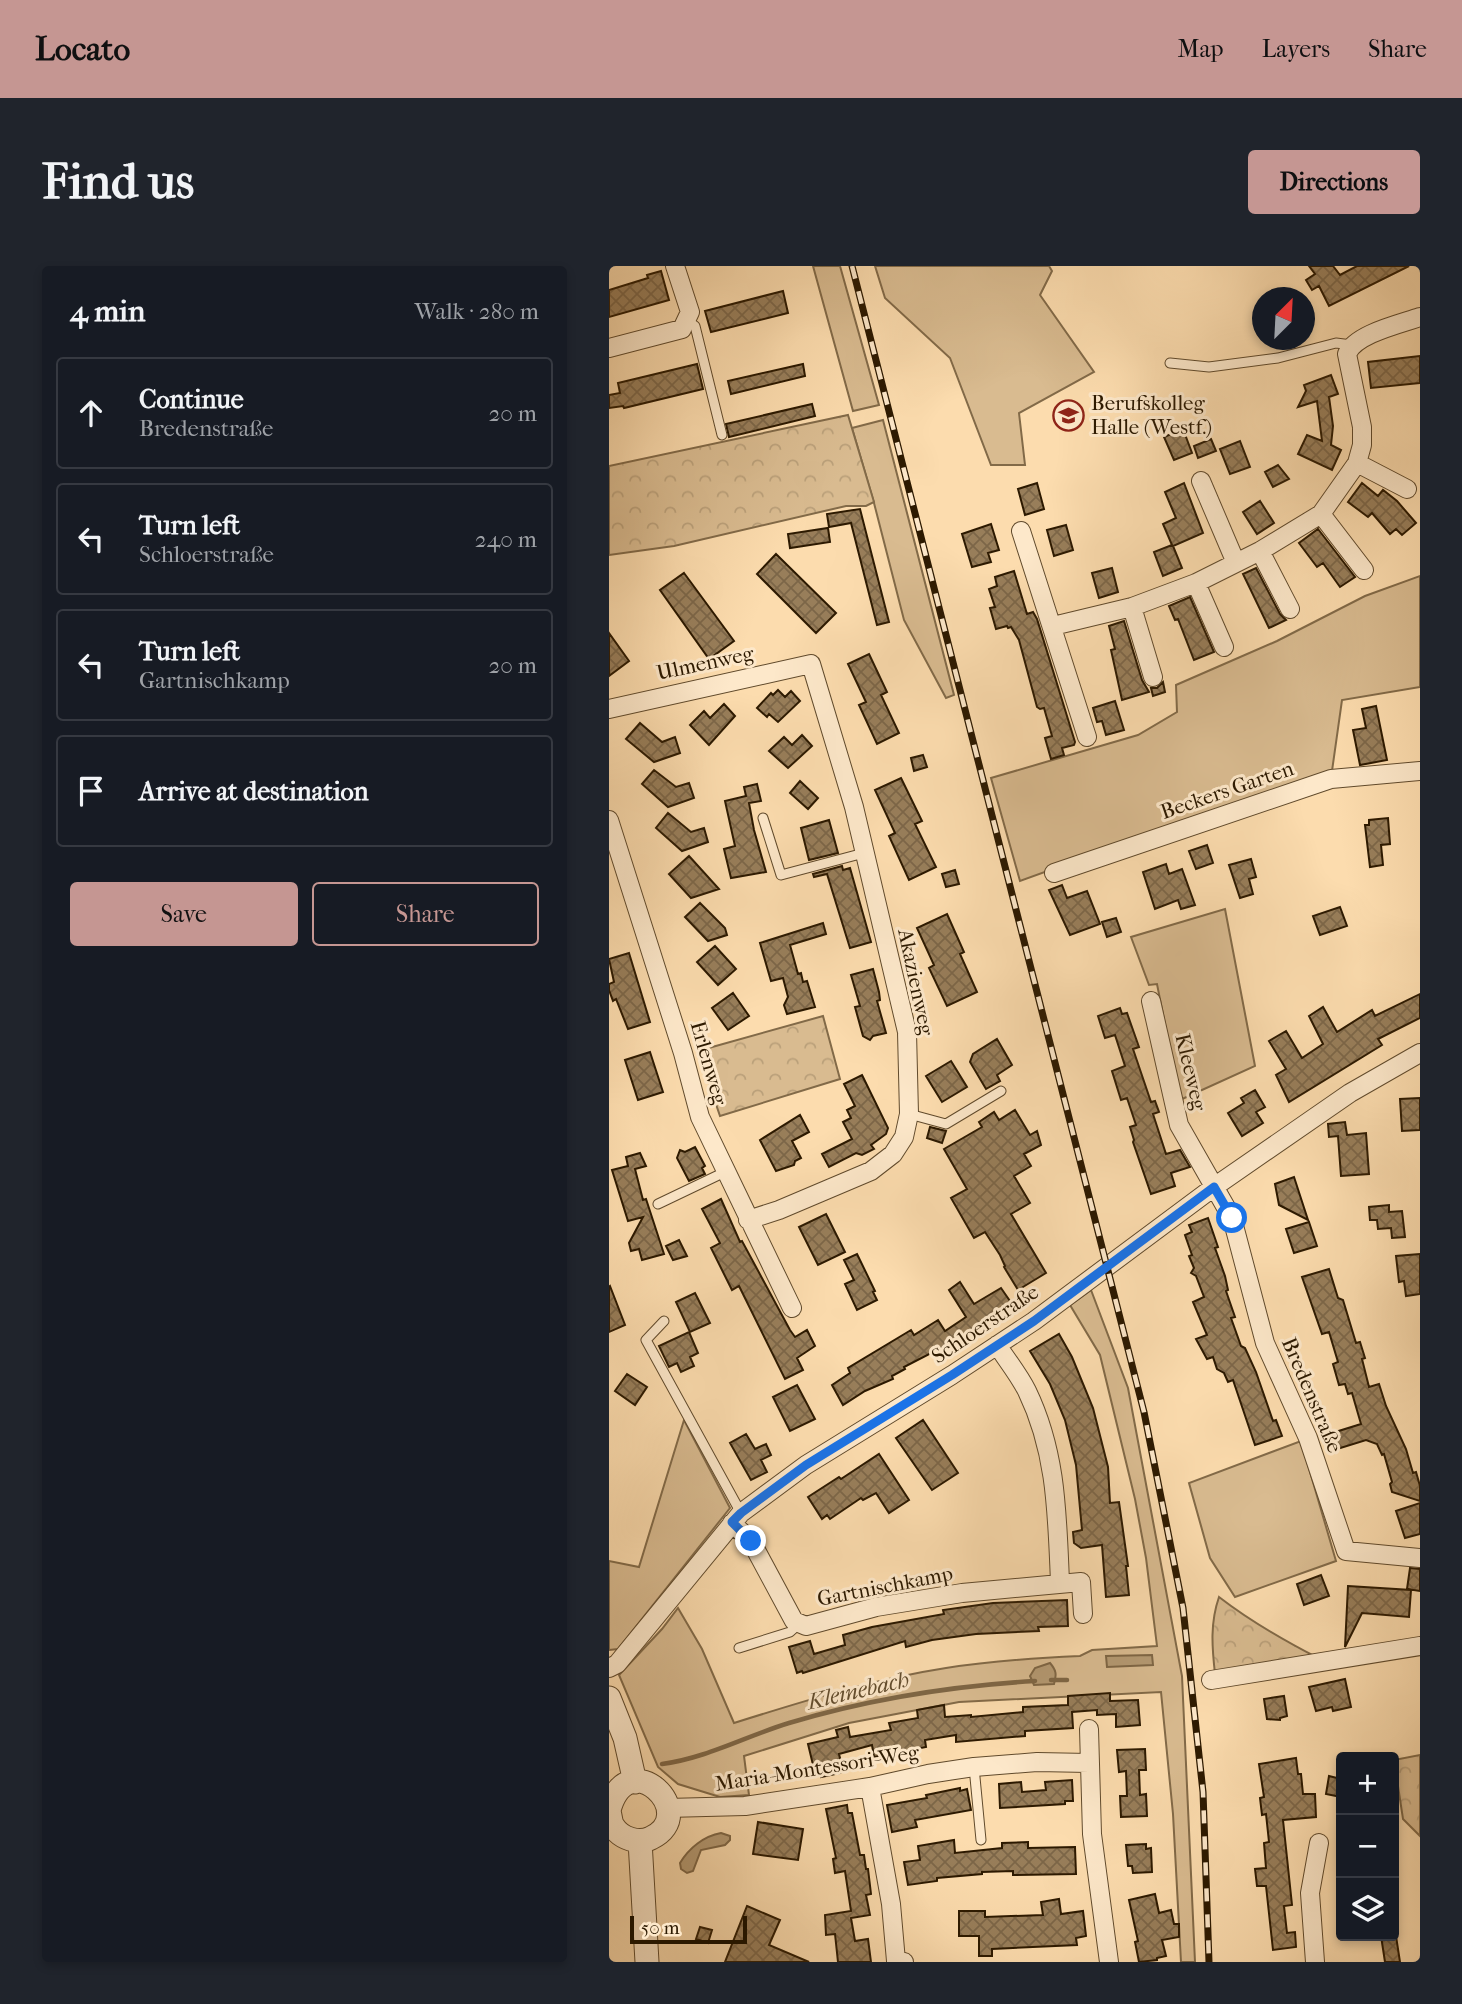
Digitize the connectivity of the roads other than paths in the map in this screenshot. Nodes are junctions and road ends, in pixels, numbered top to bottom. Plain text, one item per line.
1 (675, 266) edge
2 (1420, 317) edge
3 (686, 320) junction
4 (609, 348) edge
5 (1350, 350) junction
6 (1170, 363) dead end
7 (722, 435) dead end
8 (1357, 463) junction
9 (1201, 481) dead end
10 (1407, 489) dead end
11 (1321, 514) junction
12 (1021, 531) dead end
13 (1260, 551) junction
14 (1236, 563) junction
15 (1364, 570) dead end
16 (1196, 583) junction
17 (1132, 607) junction
18 (1290, 609) dead end
19 (1053, 626) junction
20 (1224, 647) dead end
21 (811, 664) joint
22 (1153, 677) dead end
23 (609, 709) edge
24 (1087, 737) dead end
25 (1420, 771) edge
26 (764, 818) dead end
27 (609, 820) edge
28 (864, 853) junction
29 (1054, 873) dead end
30 (1151, 1001) dead end
31 (1420, 1053) edge
32 (1000, 1091) dead end
33 (909, 1114) junction
34 (726, 1171) junction
35 (1214, 1187) junction
36 (658, 1205) dead end
37 (748, 1220) junction
38 (792, 1308) dead end
39 (664, 1321) dead end
40 (997, 1345) junction
41 (737, 1518) junction
42 (1420, 1558) edge
43 (1060, 1582) junction
44 (1083, 1614) dead end
45 (800, 1623) junction
46 (1420, 1646) edge
47 (739, 1648) dead end
48 (609, 1668) edge
49 (1211, 1680) dead end
50 (609, 1698) edge
51 (1089, 1729) dead end
52 (1089, 1763) junction
53 (974, 1767) junction
54 (635, 1782) junction
55 (870, 1787) junction
56 (667, 1808) junction
57 (609, 1810) edge
58 (981, 1840) dead end
59 (640, 1841) junction
60 (1319, 1843) dead end
61 (647, 1962) edge
62 (904, 1962) edge
63 (1109, 1962) edge
64 (1315, 1962) edge

1 - 3 street
2 - 5 street
3 - 4 street
3 - 7 lane
5 - 6 lane
5 - 8 street
8 - 10 street
8 - 11 street
9 - 14 street
11 - 13 street
11 - 15 street
12 - 19 street
13 - 14 street
13 - 18 street
14 - 16 street
16 - 17 street
16 - 20 street
17 - 19 street
17 - 22 street
19 - 24 street
21 - 23 street, Ulmenweg
21 - 28 street, Akazienweg
25 - 29 street, Beckers Garten
26 - 28 lane
27 - 34 street, Erlenweg
28 - 33 street, Akazienweg
30 - 35 street, Kleeweg
31 - 35 street, Schloerstraße
32 - 33 lane
33 - 37 street, Akazienweg
34 - 36 lane
34 - 37 street, Erlenweg
35 - 40 street, Schloerstraße
35 - 42 street, Bredenstraße
37 - 38 street, Erlenweg
39 - 41 lane
40 - 41 street, Schloerstraße
40 - 43 street
41 - 45 street, Gartnischkamp
41 - 48 street, Schloerstraße
43 - 44 street
43 - 45 street, Gartnischkamp
45 - 47 lane
46 - 49 street
50 - 54 street
51 - 52 street
52 - 53 street, Maria-Montessori-Weg
52 - 63 street
53 - 55 street, Maria-Montessori-Weg
53 - 58 lane
54 - 56 street
54 - 57 street
55 - 56 street, Maria-Montessori-Weg
55 - 62 street
56 - 59 street
57 - 59 street
59 - 61 street
60 - 64 street

